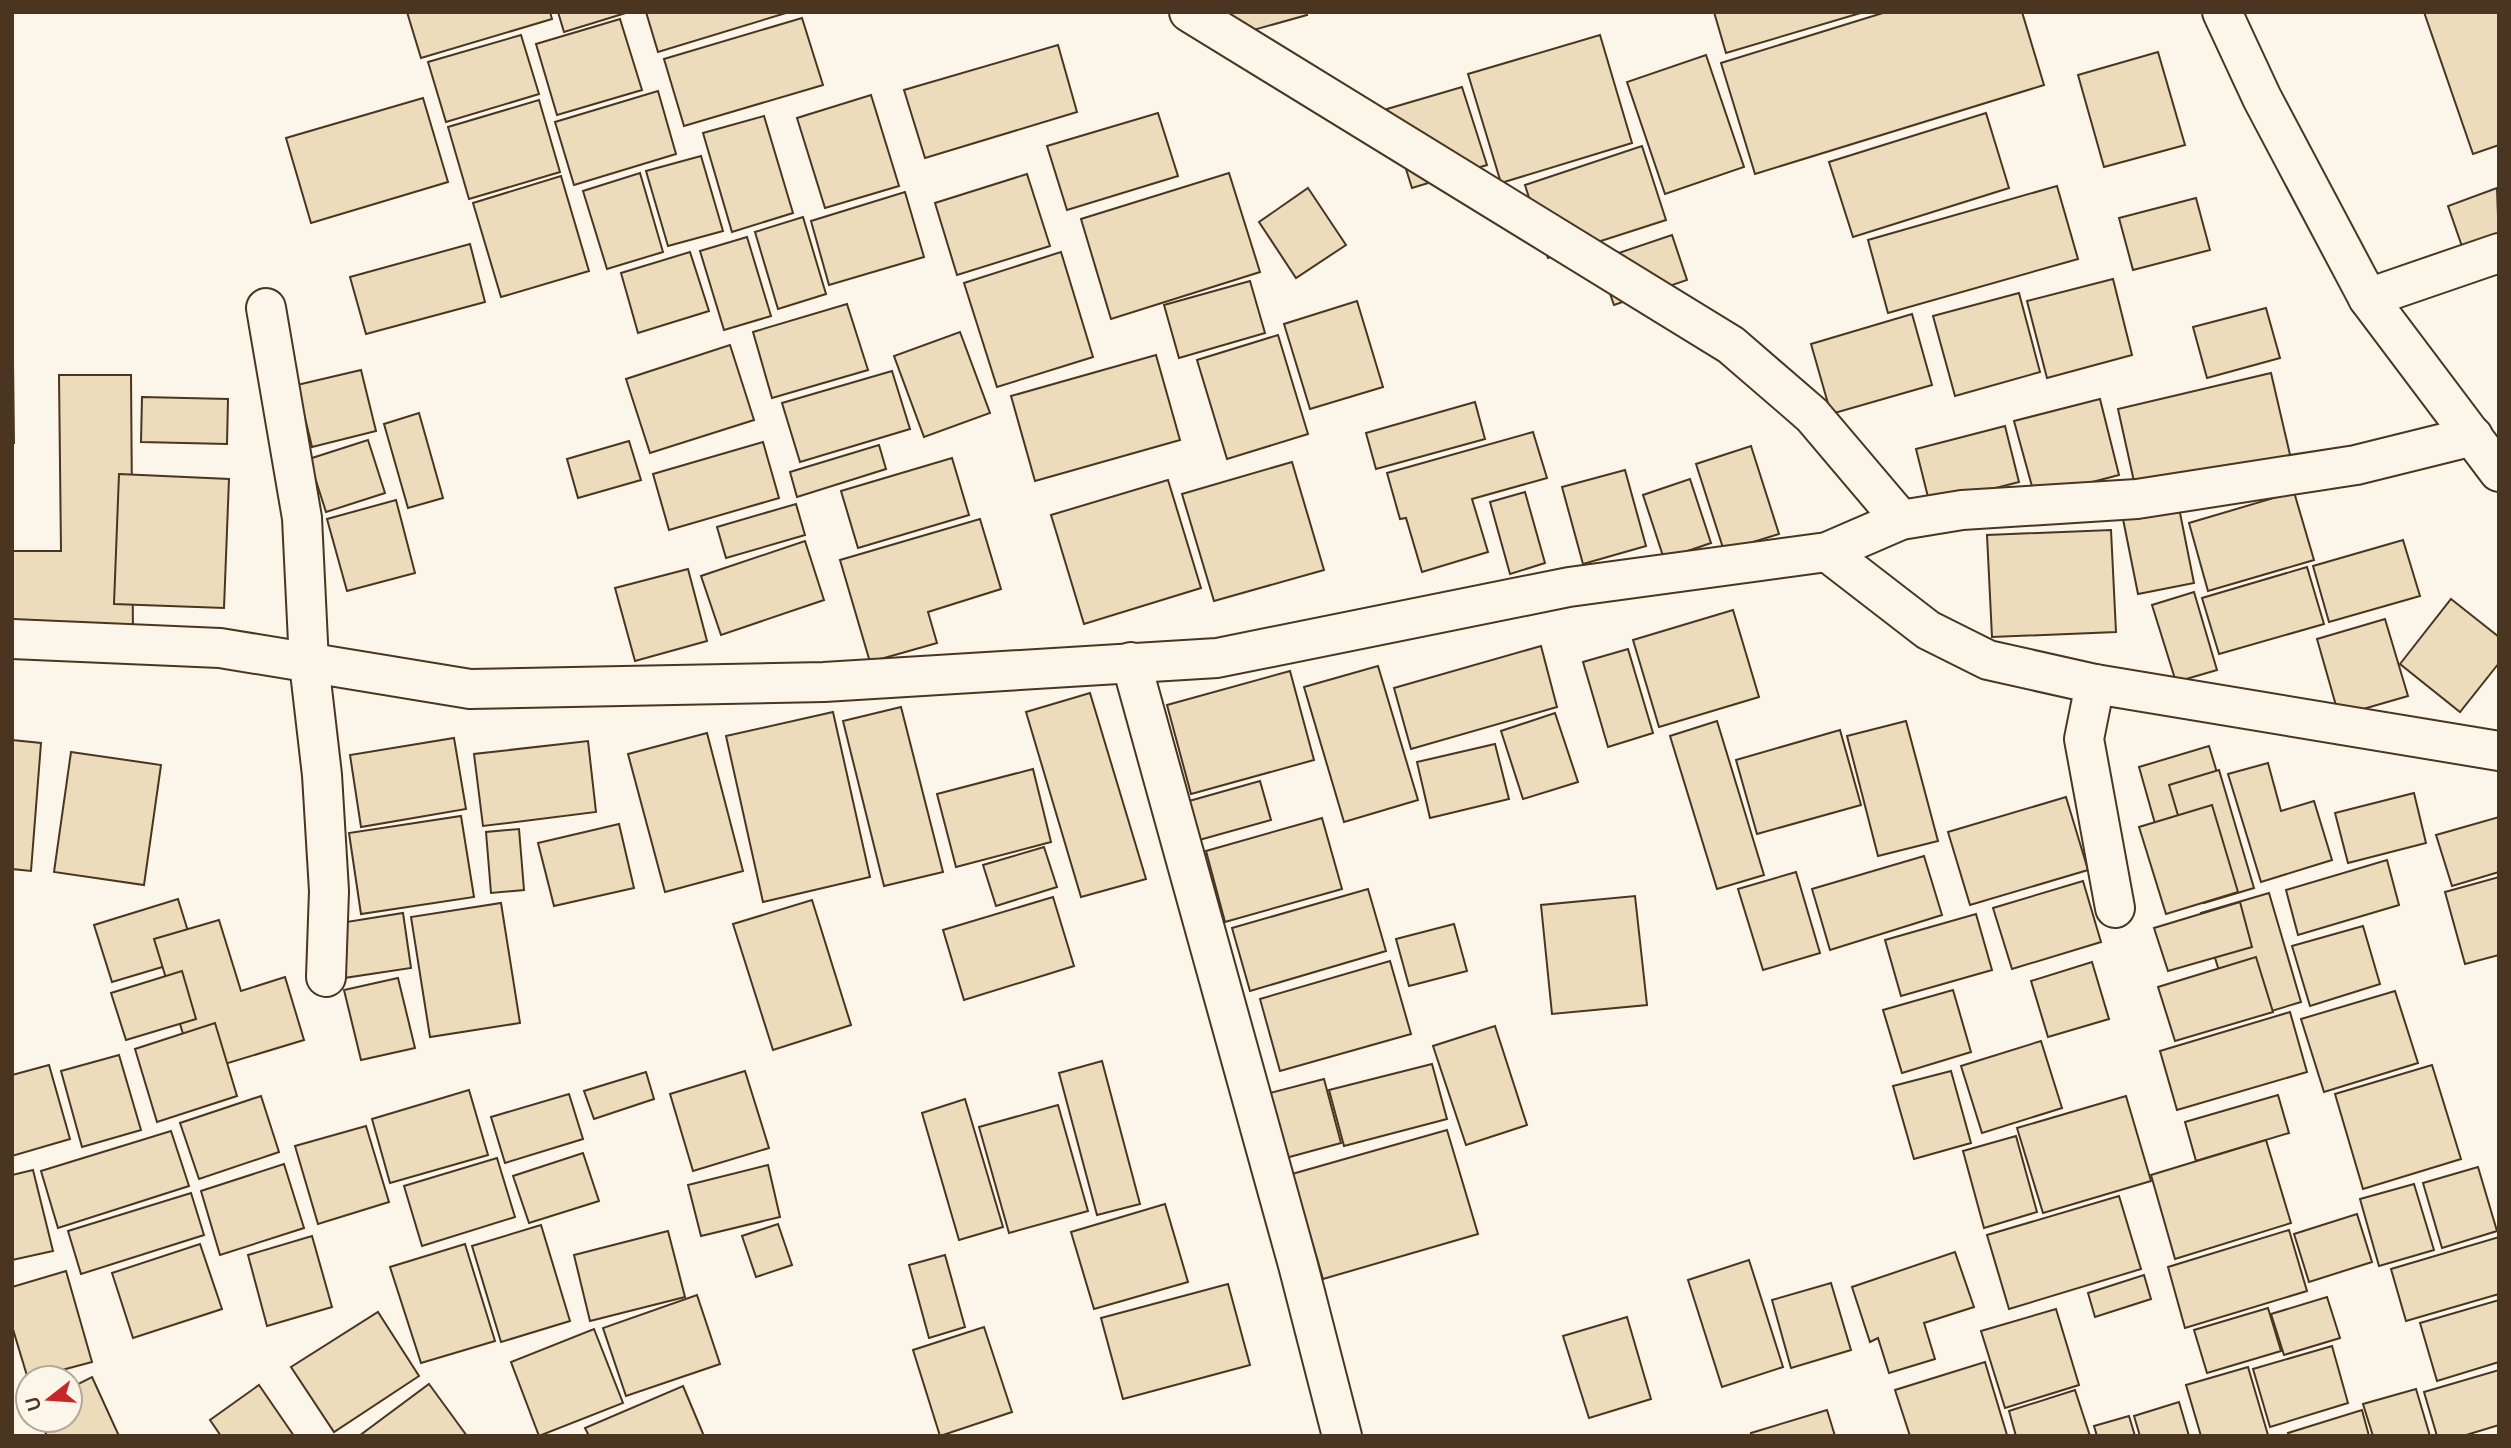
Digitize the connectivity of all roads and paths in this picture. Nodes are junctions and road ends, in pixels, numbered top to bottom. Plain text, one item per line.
1 (1189, 12) edge
2 (2222, 12) edge
3 (2499, 253) edge
4 (2368, 298) junction
5 (265, 307) dead end
6 (2473, 436) junction
7 (2499, 472) edge
8 (1901, 520) junction
9 (1827, 552) junction
10 (12, 639) edge
11 (1131, 662) junction
12 (309, 663) junction
13 (2095, 684) junction
14 (2499, 751) edge
15 (2115, 908) dead end
16 (326, 977) dead end
17 (1342, 1436) edge

1 - 8 main road
2 - 4 main road
3 - 4 main road
4 - 6 main road
5 - 12 main road
6 - 7 main road
6 - 8 main road
8 - 9 main road
9 - 11 main road
9 - 13 main road
10 - 12 main road
11 - 12 main road
11 - 17 main road
12 - 16 main road
13 - 14 main road
13 - 15 main road

